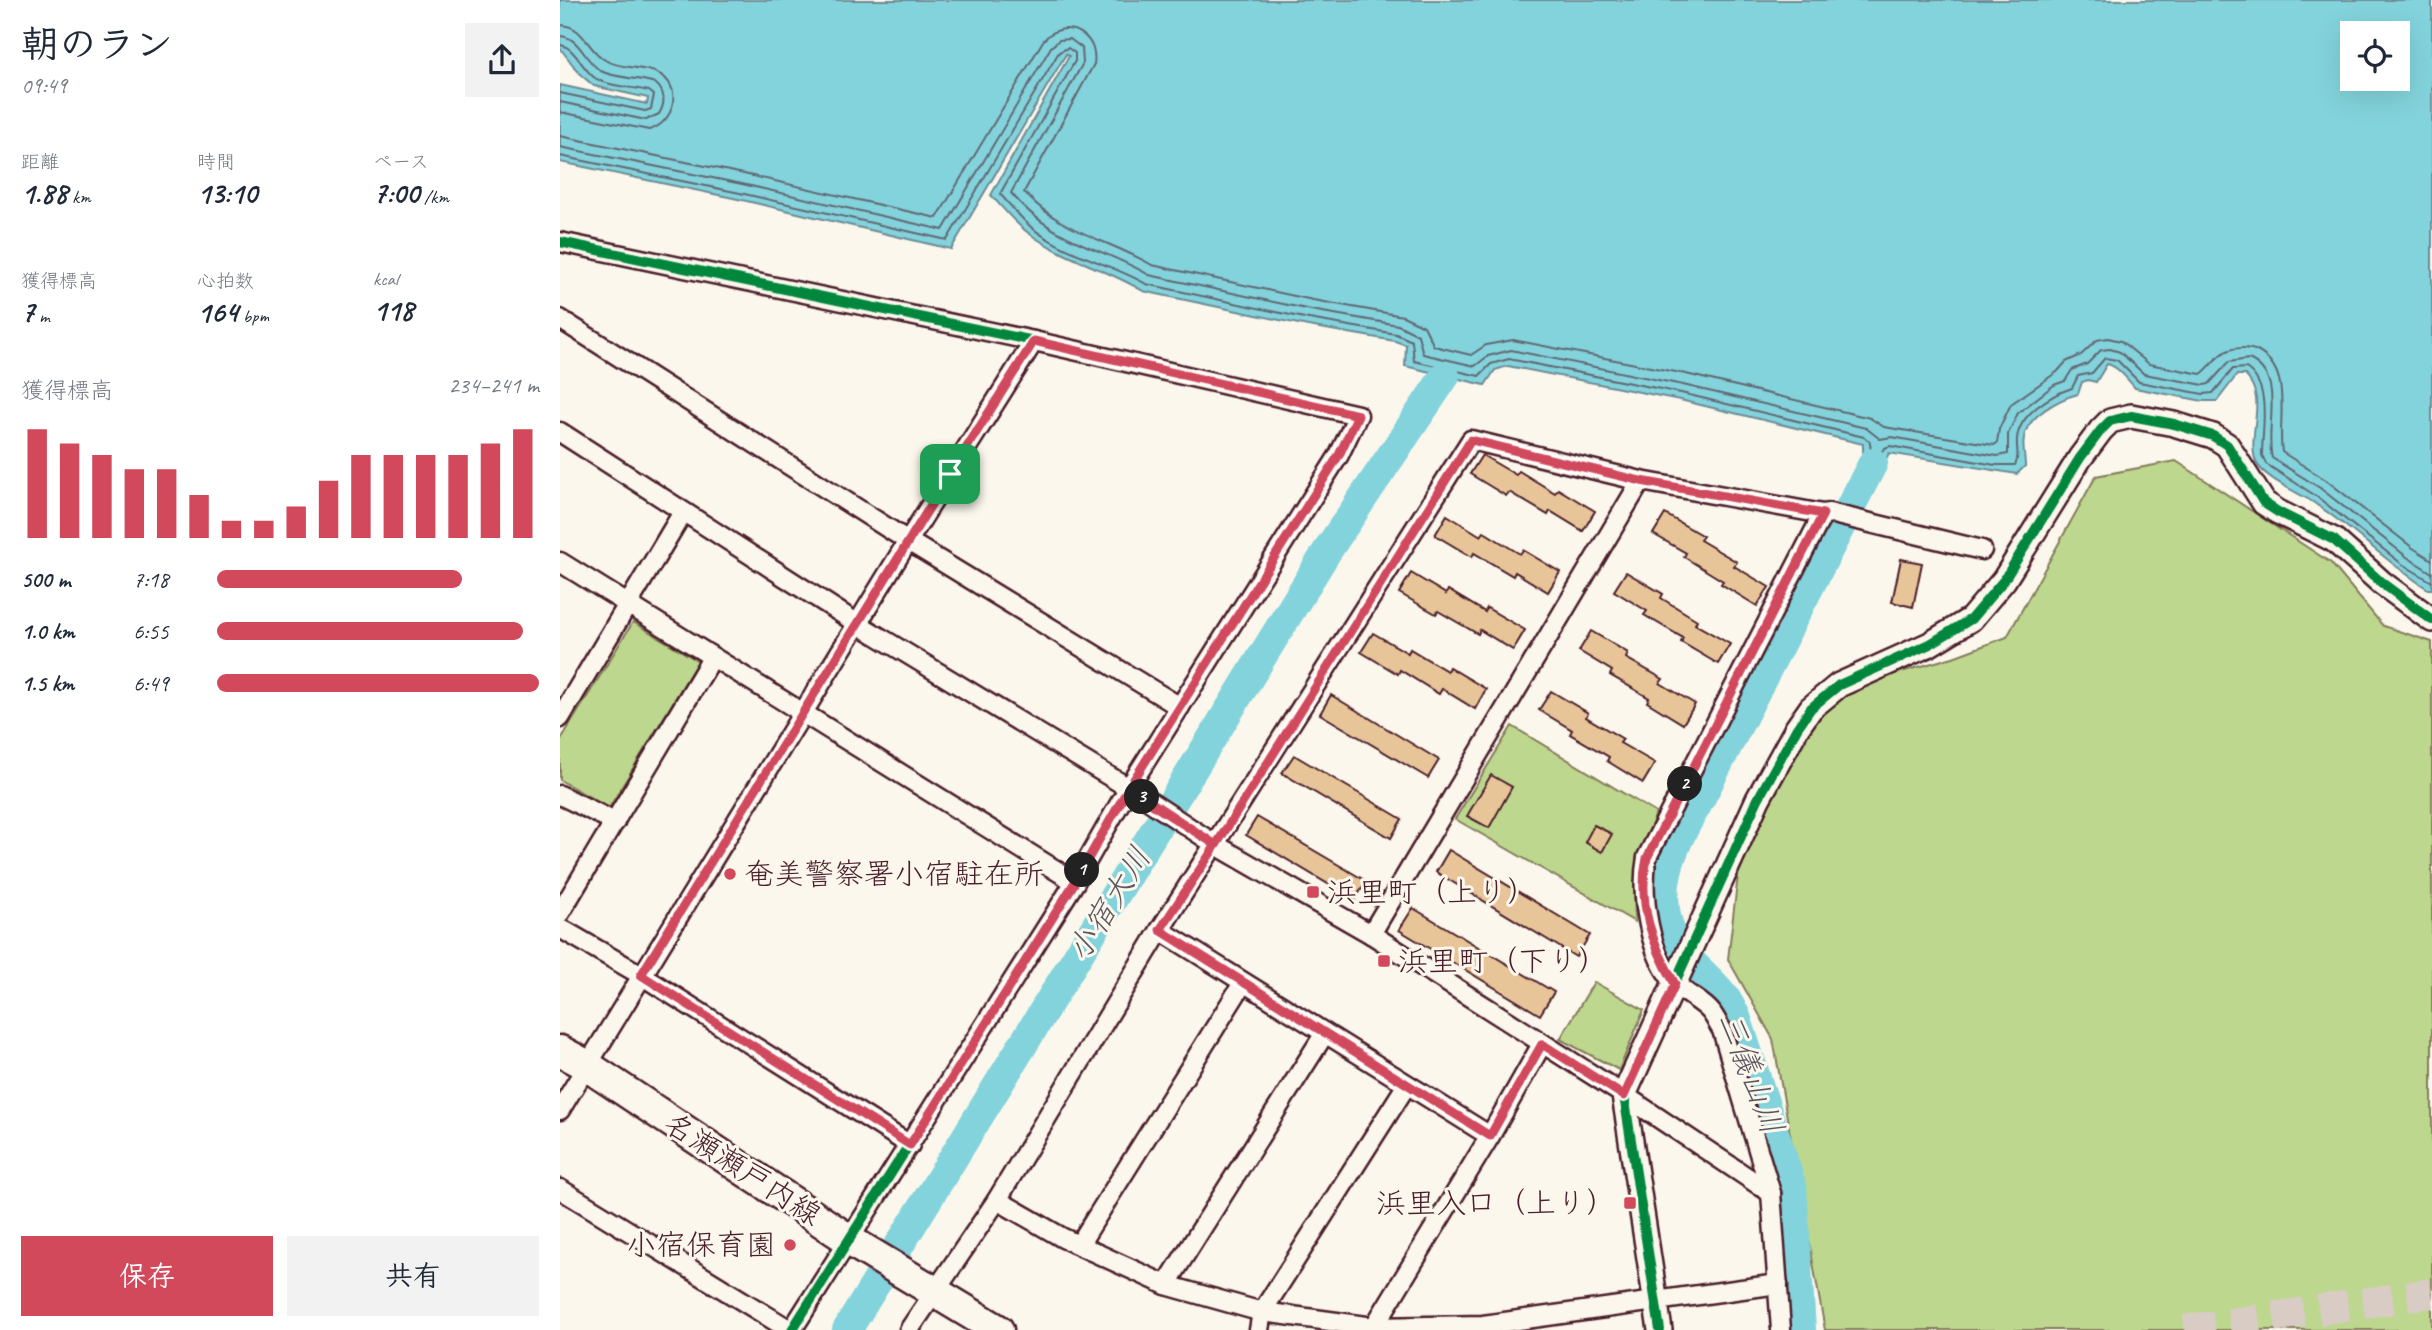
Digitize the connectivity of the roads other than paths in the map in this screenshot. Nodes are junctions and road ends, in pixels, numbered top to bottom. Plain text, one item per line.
1 (560, 242) edge
2 (560, 319) edge
3 (1034, 341) junction
4 (560, 432) edge
5 (1641, 481) junction
6 (683, 512) junction
7 (1826, 513) junction
8 (908, 541) junction
9 (1982, 550) dead end
10 (560, 562) edge
11 (627, 604) junction
12 (2432, 620) edge
13 (858, 624) junction
14 (712, 658) junction
15 (1180, 707) junction
16 (804, 714) junction
17 (560, 718) edge
18 (1132, 791) junction
19 (560, 795) edge
20 (615, 822) junction
21 (1211, 841) junction
22 (1075, 882) junction
23 (560, 914) edge
24 (560, 928) edge
25 (1160, 930) junction
26 (1371, 934) junction
27 (641, 975) junction
28 (1676, 980) junction
29 (1243, 983) junction
30 (1325, 1033) junction
31 (1542, 1044) junction
32 (560, 1051) edge
33 (586, 1066) junction
34 (1406, 1086) junction
35 (1624, 1096) junction
36 (560, 1110) edge
37 (1490, 1136) junction
38 (910, 1145) junction
39 (560, 1189) edge
40 (1770, 1193) junction
41 (997, 1200) junction
42 (853, 1242) junction
43 (1079, 1245) junction
44 (1778, 1284) junction
45 (1166, 1285) junction
46 (933, 1292) junction
47 (1654, 1300) junction
48 (1261, 1321) edge
49 (1374, 1327) junction
50 (791, 1330) edge
51 (909, 1330) edge
52 (998, 1330) edge
53 (1660, 1330) edge
54 (1781, 1330) edge

1 - 3 street
2 - 8 street
3 - 8 street
3 - 15 street
4 - 6 street
5 - 7 street
5 - 21 street
5 - 26 street
6 - 11 street
6 - 13 street
7 - 9 street
7 - 28 street
8 - 13 street
8 - 15 street
10 - 11 street
11 - 14 street
11 - 17 street
12 - 28 street
13 - 16 street
13 - 18 street
14 - 16 street
14 - 20 street
15 - 18 street
16 - 22 street
16 - 27 street
18 - 21 street
18 - 22 street
19 - 20 street
20 - 23 street
21 - 25 street
21 - 26 street
22 - 38 street
24 - 27 street
25 - 29 street
25 - 41 street
26 - 31 street
27 - 33 street
27 - 38 street
28 - 35 street
28 - 40 street
29 - 30 street
29 - 43 street
30 - 34 street
30 - 45 street
31 - 35 street
31 - 37 street
32 - 33 main road, 名瀬瀬戸内線
33 - 36 street
33 - 42 main road, 名瀬瀬戸内線
34 - 37 street
34 - 48 street
35 - 40 street
35 - 47 street
37 - 49 street
38 - 42 street
39 - 50 street
40 - 44 street
41 - 43 street
41 - 46 street
42 - 46 main road, 名瀬瀬戸内線
42 - 50 street
43 - 45 street
44 - 47 street
44 - 54 street
45 - 48 street
46 - 51 street
46 - 52 main road, 名瀬瀬戸内線
47 - 49 street
47 - 53 street
48 - 49 street

